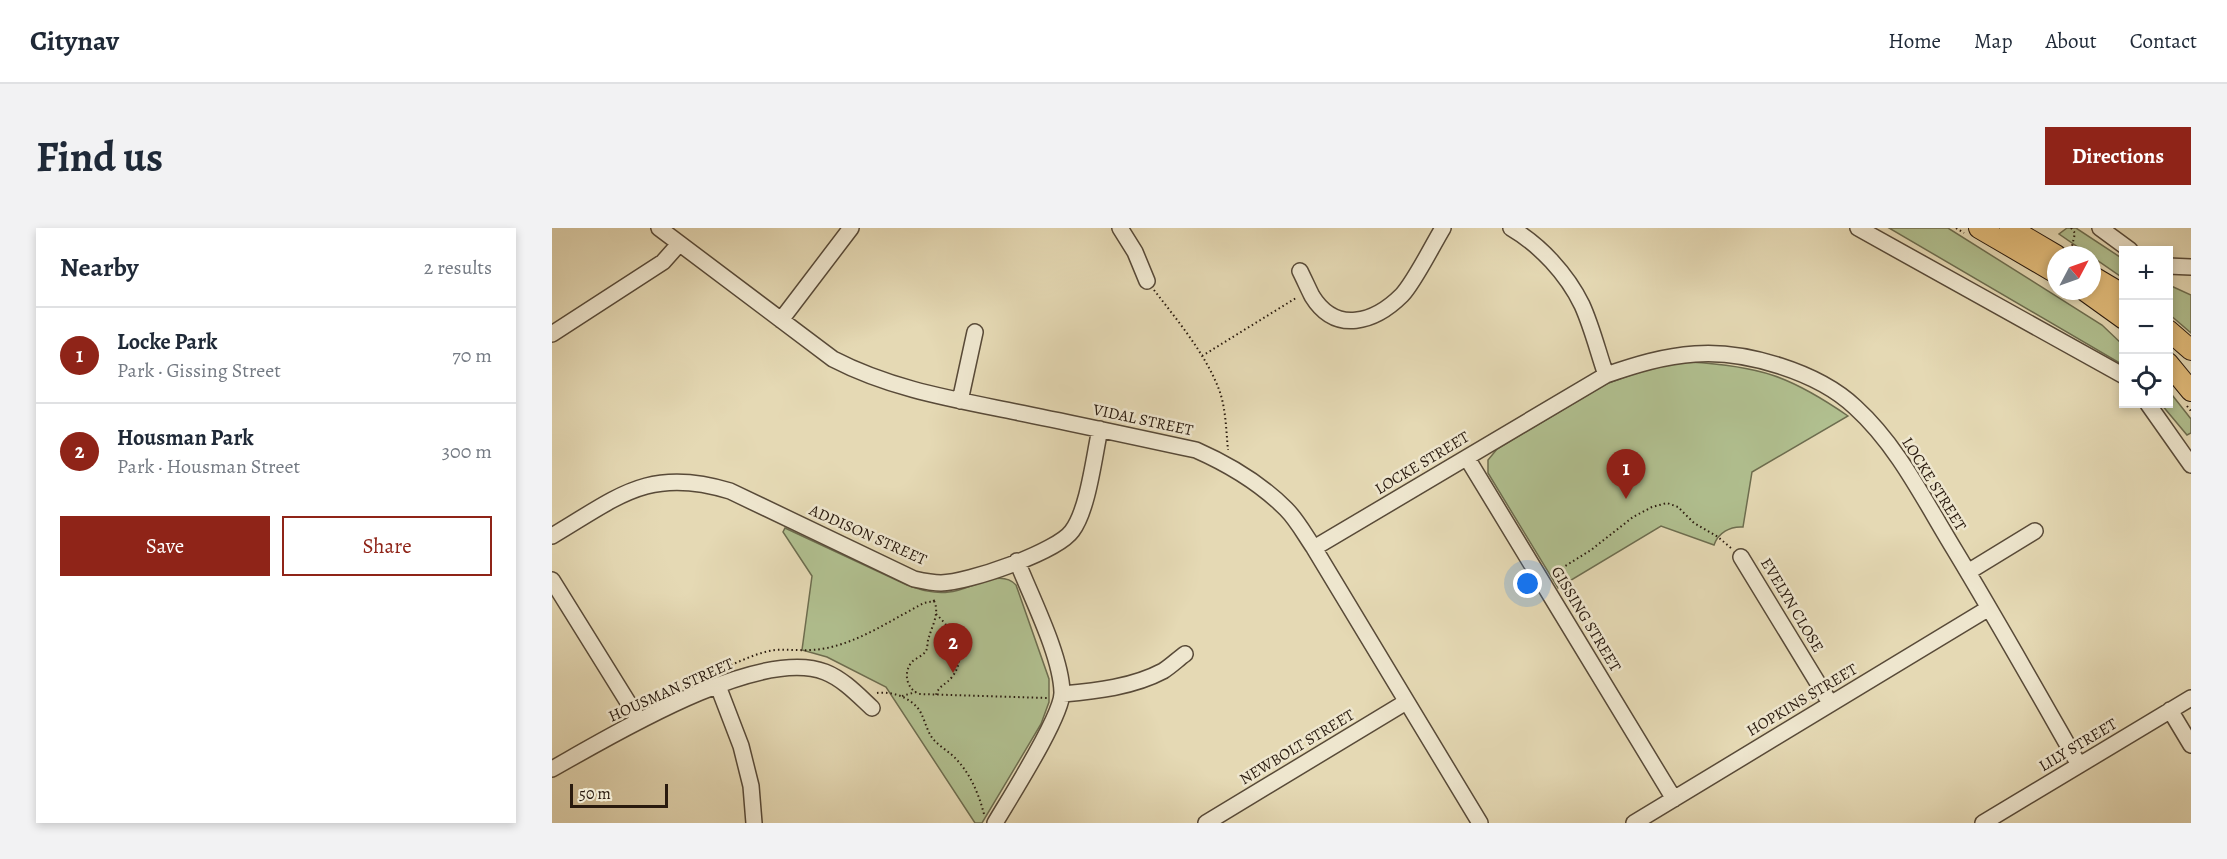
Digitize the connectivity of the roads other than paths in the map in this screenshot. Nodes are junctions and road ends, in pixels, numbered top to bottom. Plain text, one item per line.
1 (659, 228) edge
2 (850, 228) edge
3 (1120, 228) edge
4 (1443, 228) edge
5 (1511, 228) edge
6 (1858, 228) edge
7 (1979, 228) edge
8 (2010, 228) edge
9 (2100, 228) edge
10 (679, 244) junction
11 (2049, 246) edge
12 (2125, 246) edge
13 (2173, 266) edge
14 (2191, 267) edge
15 (2047, 268) edge
16 (1300, 271) dead end
17 (1147, 281) road end
18 (2101, 281) edge
19 (2119, 292) edge
20 (2098, 300) edge
21 (2119, 315) edge
22 (781, 320) junction
23 (975, 332) dead end
24 (552, 334) edge
25 (2173, 334) edge
26 (2191, 350) edge
27 (2173, 368) edge
28 (2119, 373) edge
29 (1606, 375) junction
30 (2191, 391) edge
31 (960, 401) junction
32 (2151, 408) edge
33 (1100, 429) junction
34 (1467, 458) junction
35 (2191, 465) edge
36 (2035, 531) dead end
37 (552, 536) edge
38 (1314, 548) junction
39 (1741, 557) road end
40 (1017, 561) junction
41 (1968, 572) junction
42 (552, 580) edge
43 (1989, 608) junction
44 (1185, 654) dead end
45 (718, 686) junction
46 (1062, 697) junction
47 (2191, 698) edge
48 (1406, 702) junction
49 (1830, 704) junction
50 (872, 708) dead end
51 (2170, 710) junction
52 (639, 720) junction
53 (2191, 745) edge
54 (2079, 765) junction
55 (552, 769) edge
56 (1674, 800) junction
57 (990, 820) edge
58 (754, 823) edge
59 (1206, 823) edge
60 (1480, 823) edge
61 (1634, 823) edge
62 (1983, 823) edge

1 - 10 street, VIDAL STREET
2 - 22 street
3 - 17 street
4 - 16 street
5 - 29 street
6 - 28 street
7 - 15 main road
8 - 11 main road
9 - 12 street
10 - 22 street, VIDAL STREET
10 - 24 street
13 - 14 street
18 - 19 main road
20 - 21 main road
22 - 31 street, VIDAL STREET
23 - 31 street
25 - 26 main road
27 - 30 main road
29 - 34 street, LOCKE STREET
29 - 41 street, LOCKE STREET
31 - 33 street, VIDAL STREET
32 - 35 street
33 - 38 street, VIDAL STREET
33 - 40 street, ADDISON STREET
34 - 38 street, LOCKE STREET
34 - 56 street, GISSING STREET
36 - 41 street
37 - 40 street, ADDISON STREET
38 - 48 street, VIDAL STREET
39 - 49 street, EVELYN CLOSE
40 - 46 street
41 - 43 street, LOCKE STREET
42 - 52 street
43 - 49 street, HOPKINS STREET
43 - 54 street, LOCKE STREET
44 - 46 street
45 - 50 street, HOUSMAN STREET
45 - 52 street, HOUSMAN STREET
45 - 58 street
46 - 57 street
47 - 51 street, LILY STREET
48 - 59 street, NEWBOLT STREET
48 - 60 street, VIDAL STREET
49 - 56 street, HOPKINS STREET
51 - 53 street
51 - 54 street, LILY STREET
52 - 55 street, HOUSMAN STREET
54 - 62 street, LILY STREET
56 - 61 street, HOPKINS STREET

